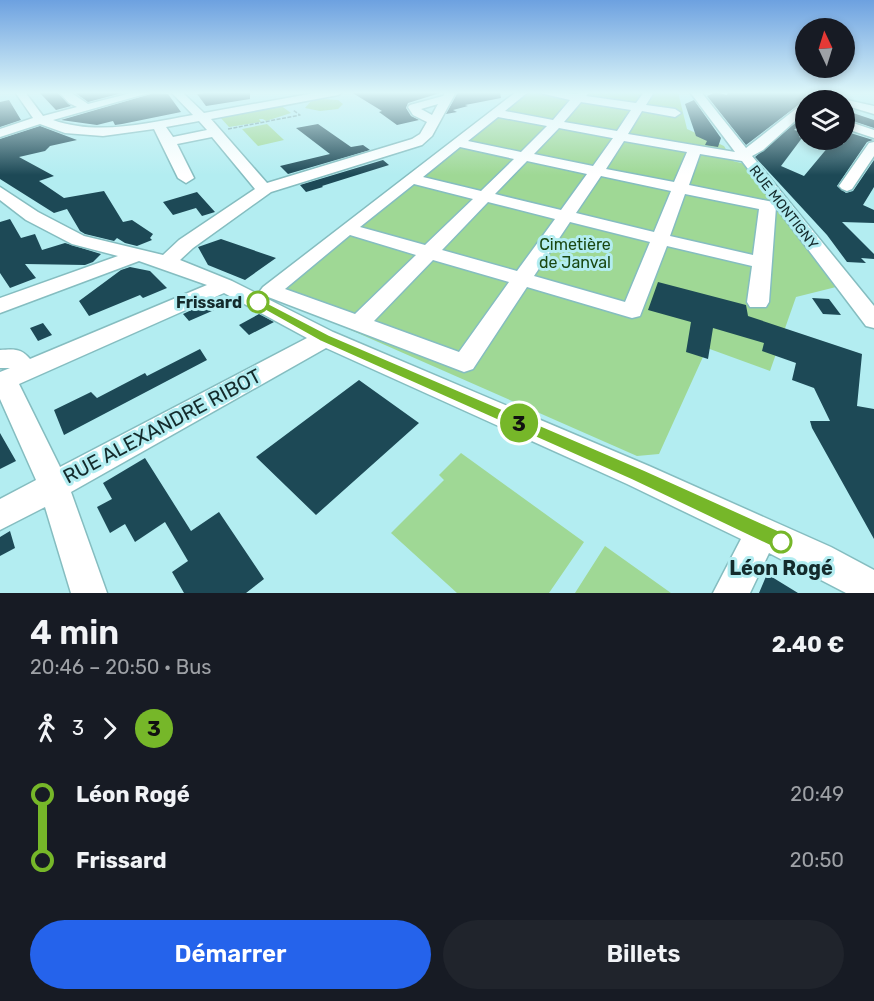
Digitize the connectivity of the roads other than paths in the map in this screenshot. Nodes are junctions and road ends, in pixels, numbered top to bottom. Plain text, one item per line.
1 (40, 120) joint
2 (187, 120) edge
3 (204, 120) edge
4 (433, 120) edge
5 (486, 120) edge
6 (536, 120) edge
7 (560, 120) edge
8 (631, 120) edge
9 (717, 120) edge
10 (789, 120) edge
11 (557, 123) junction
12 (158, 125) junction
13 (855, 128) edge
14 (214, 133) junction
15 (0, 134) edge
16 (874, 134) edge
17 (620, 136) junction
18 (169, 142) junction
19 (458, 143) junction
20 (874, 146) edge
21 (695, 149) junction
22 (524, 156) junction
23 (745, 156) junction
24 (597, 171) junction
25 (186, 178) dead end
26 (411, 179) junction
27 (847, 186) dead end
28 (680, 188) junction
29 (265, 189) junction
30 (0, 192) edge
31 (484, 197) junction
32 (566, 216) junction
33 (347, 229) junction
34 (660, 239) junction
35 (429, 252) junction
36 (135, 256) junction
37 (167, 261) junction
38 (762, 263) junction
39 (522, 279) junction
40 (225, 285) junction
41 (758, 302) dead end
42 (0, 306) edge
43 (874, 321) edge
44 (358, 324) junction
45 (325, 338) junction
46 (7, 373) edge
47 (53, 485) junction
48 (0, 515) edge
49 (762, 533) junction
50 (874, 589) edge
51 (89, 593) edge
52 (731, 593) edge

1 - 12 street
1 - 15 street
2 - 12 street
3 - 14 street
4 - 29 street
5 - 19 street
6 - 11 street
7 - 11 street
8 - 17 street
9 - 23 street, RUE MONTIGNY
10 - 23 street
11 - 17 street
11 - 22 street
12 - 18 street
13 - 16 street
14 - 18 street
14 - 29 street
17 - 21 street
17 - 24 street
18 - 25 street
19 - 22 street
19 - 26 street
20 - 27 street
21 - 23 street
21 - 28 street
22 - 24 street
22 - 31 street
23 - 43 street, RUE MONTIGNY
24 - 28 street
24 - 32 street
26 - 31 street
26 - 33 street
28 - 34 street
28 - 38 street
29 - 37 street
30 - 36 street
31 - 32 street
31 - 35 street
32 - 34 street
32 - 39 street
33 - 35 street
33 - 44 street
34 - 38 street
34 - 39 street
35 - 39 street
35 - 44 street
36 - 37 street
36 - 42 street
37 - 40 street
38 - 41 street
39 - 44 street
40 - 45 street
40 - 46 street
45 - 47 street, RUE ALEXANDRE RIBOT
45 - 49 street
46 - 47 street
47 - 48 street, RUE ALEXANDRE RIBOT
47 - 51 street
49 - 50 street
49 - 52 street

